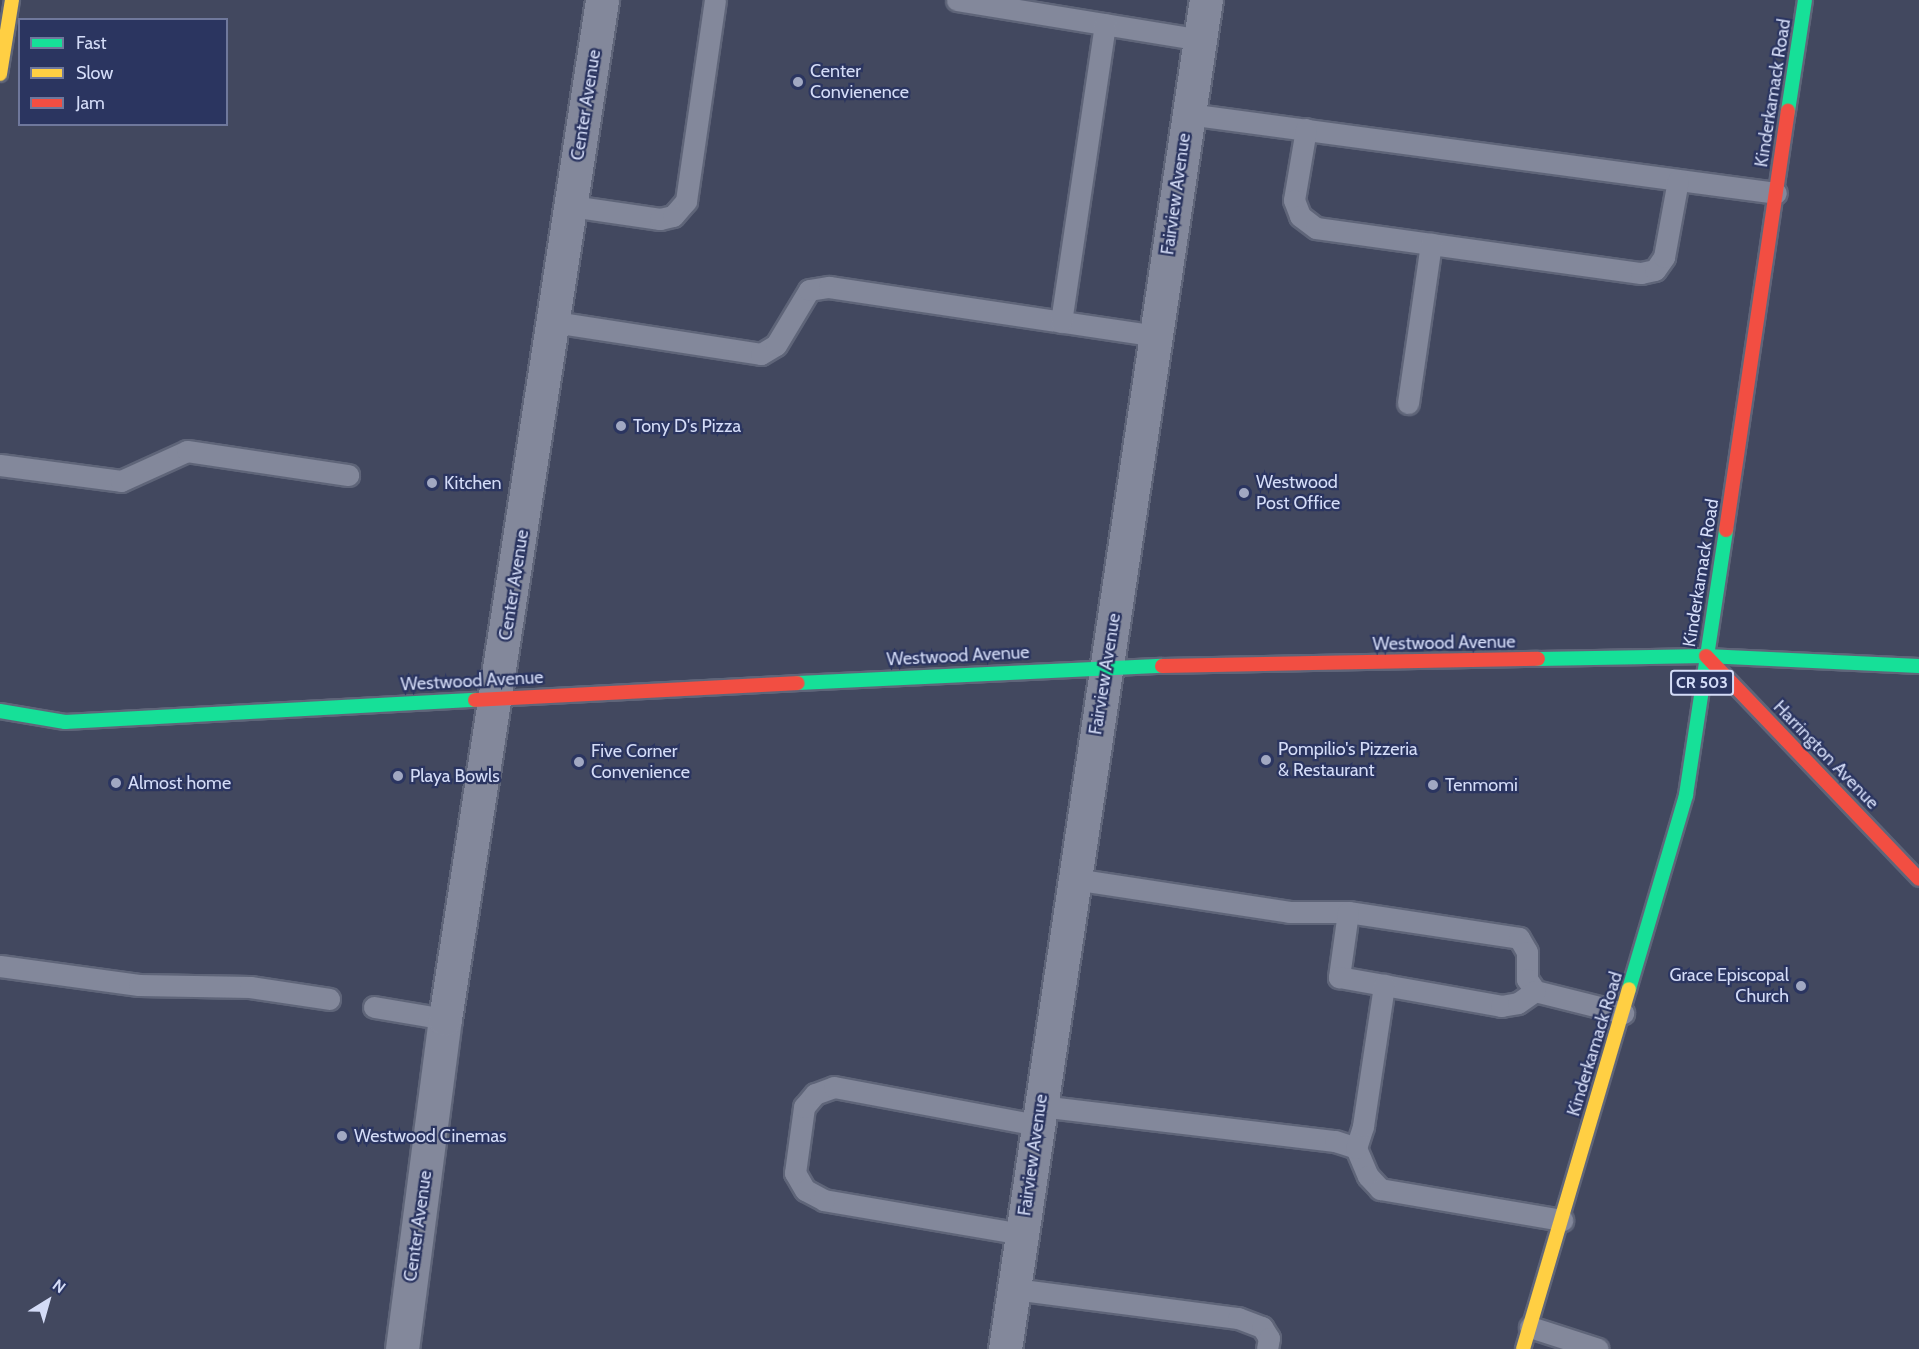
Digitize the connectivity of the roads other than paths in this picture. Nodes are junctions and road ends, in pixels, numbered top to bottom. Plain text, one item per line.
1 (12, 0) edge
2 (602, 0) edge
3 (715, 0) edge
4 (957, 0) edge
5 (1206, 0) edge
6 (1805, 0) edge
7 (1105, 24) junction
8 (1200, 40) junction
9 (0, 74) edge
10 (1188, 114) junction
11 (1306, 129) junction
12 (1678, 180) junction
13 (1776, 193) junction
14 (571, 206) junction
15 (1431, 244) junction
16 (554, 322) junction
17 (1061, 322) junction
18 (1156, 336) junction
19 (1408, 403) dead end
20 (0, 465) edge
21 (348, 475) dead end
22 (1706, 656) junction
23 (1919, 666) edge
24 (1106, 667) junction
25 (498, 697) junction
26 (0, 711) edge
27 (1074, 879) junction
28 (1919, 879) edge
29 (1348, 912) junction
30 (0, 966) edge
31 (1384, 985) junction
32 (1535, 991) junction
33 (329, 999) dead end
34 (374, 1007) dead end
35 (1623, 1013) junction
36 (445, 1019) junction
37 (1039, 1116) junction
38 (1356, 1148) junction
39 (1562, 1220) junction
40 (1022, 1234) junction
41 (1014, 1289) junction
42 (1530, 1327) junction
43 (402, 1349) edge
44 (1005, 1349) edge
45 (1267, 1349) edge
46 (1523, 1349) edge
47 (1598, 1349) edge

1 - 9 main road
2 - 14 street, Center Avenue
3 - 14 lane
4 - 7 lane
5 - 8 street, Fairview Avenue
6 - 13 main road, Kinderkamack Road / CR 503
7 - 8 lane
7 - 17 lane
8 - 10 street, Fairview Avenue
10 - 11 lane
10 - 18 street, Fairview Avenue
11 - 12 lane
11 - 15 lane
12 - 13 lane
12 - 15 lane
13 - 22 main road, Kinderkamack Road / CR 503
14 - 16 street, Center Avenue
15 - 19 lane
16 - 17 lane
16 - 25 street, Center Avenue
17 - 18 lane
18 - 24 street, Fairview Avenue
20 - 21 lane
22 - 23 main road, Westwood Avenue
22 - 24 main road, Westwood Avenue
22 - 28 main road, Harrington Avenue
22 - 35 main road, Kinderkamack Road / CR 503
24 - 25 main road, Westwood Avenue
24 - 27 street, Fairview Avenue
25 - 26 main road, Westwood Avenue
25 - 36 street, Center Avenue
27 - 29 lane
27 - 37 street, Fairview Avenue
29 - 31 lane
29 - 32 lane
30 - 33 lane
31 - 32 lane
31 - 38 lane
32 - 35 lane
34 - 36 lane
35 - 39 main road, Kinderkamack Road / CR 503
36 - 43 street, Center Avenue
37 - 38 lane
37 - 40 street, Fairview Avenue
37 - 40 lane
38 - 39 lane
39 - 42 main road, Kinderkamack Road / CR 503
40 - 41 street, Fairview Avenue
41 - 44 street, Fairview Avenue
41 - 45 lane
42 - 46 main road, Kinderkamack Road / CR 503
42 - 47 lane

